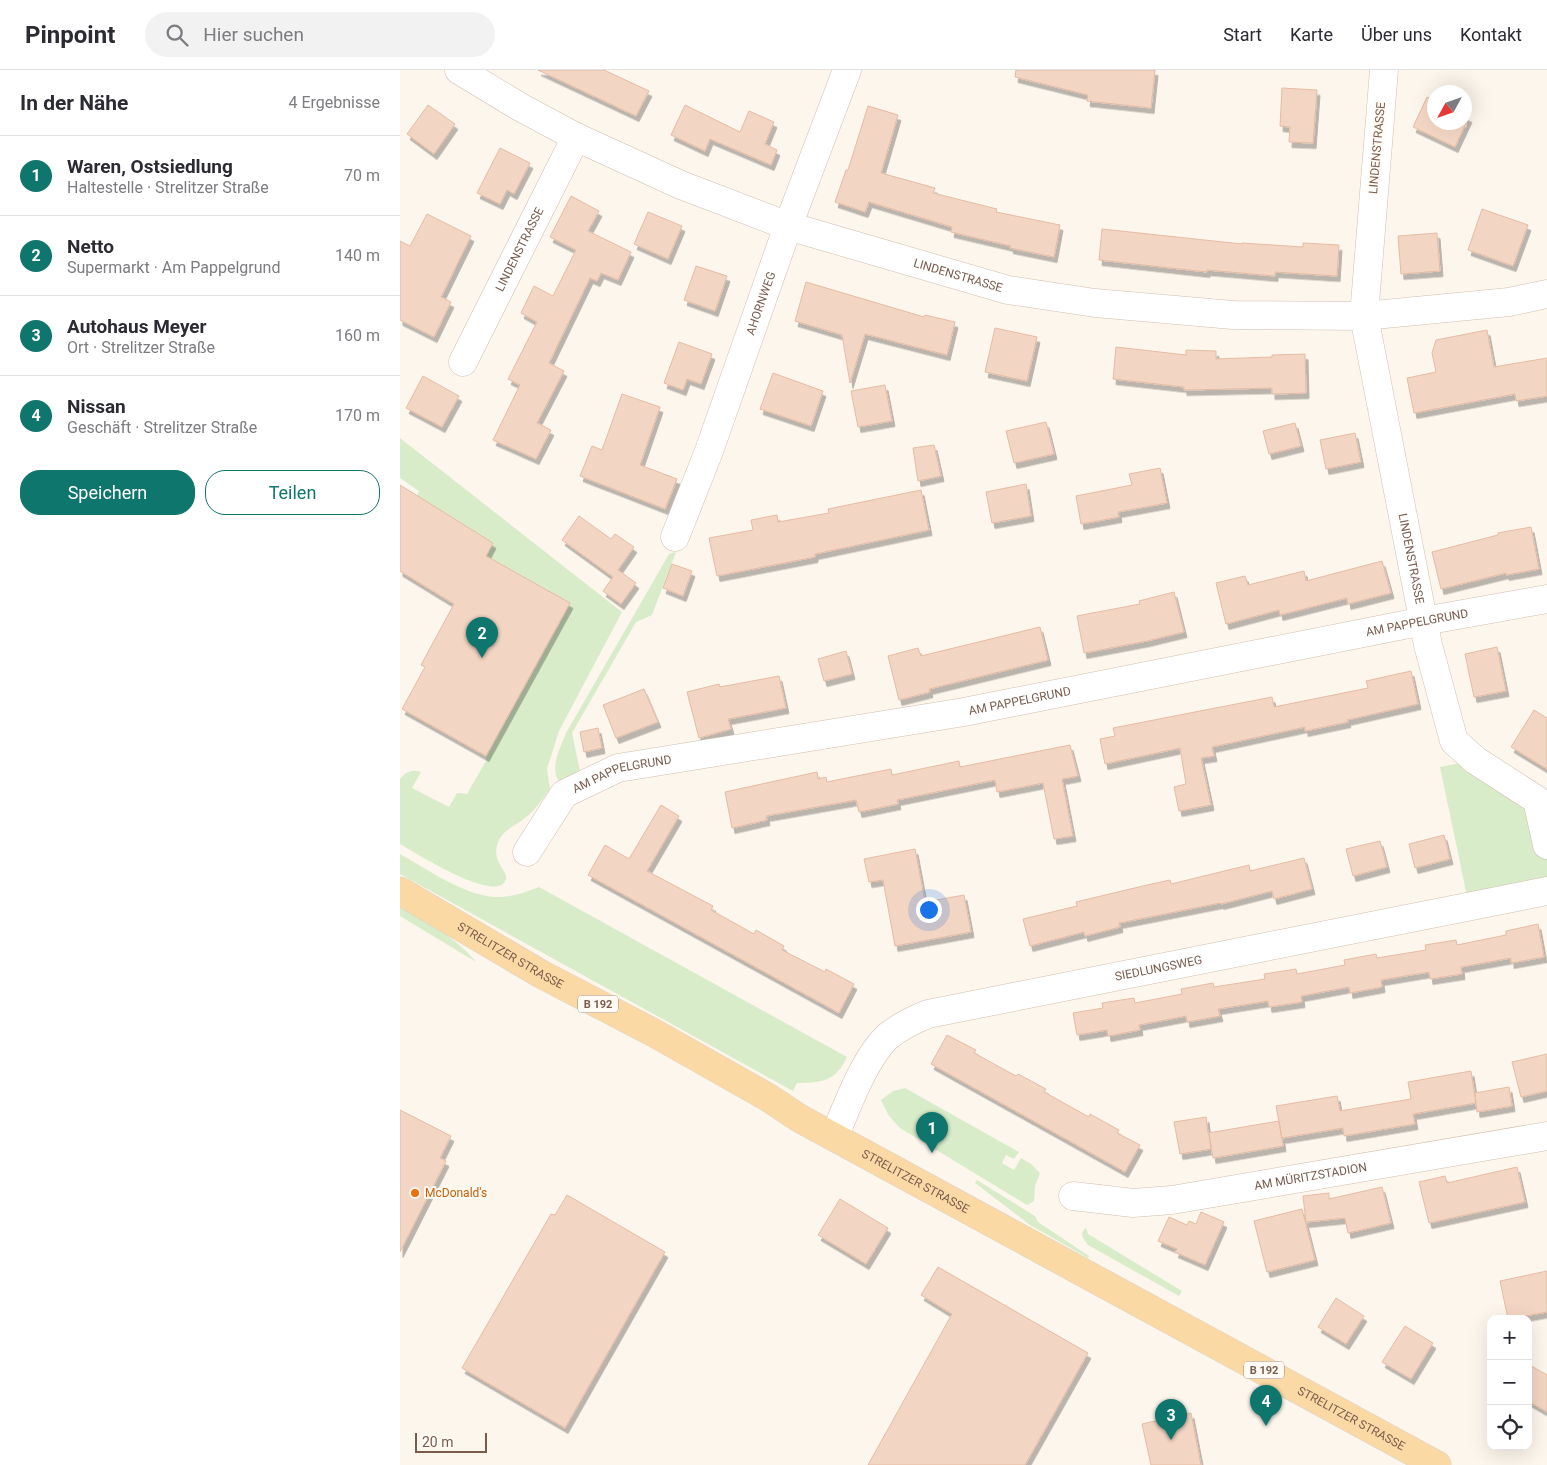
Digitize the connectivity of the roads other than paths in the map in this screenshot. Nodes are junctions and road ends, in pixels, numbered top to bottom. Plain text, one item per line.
1 (459, 70) edge
2 (847, 70) edge
3 (1384, 70) edge
4 (576, 137) junction
5 (788, 226) junction
6 (1547, 294) edge
7 (1364, 316) junction
8 (462, 362) dead end
9 (675, 536) dead end
10 (1547, 599) edge
11 (1424, 621) junction
12 (1547, 845) edge
13 (527, 852) dead end
14 (400, 891) edge
15 (1547, 891) edge
16 (834, 1136) junction
17 (1547, 1136) edge
18 (1073, 1196) dead end
19 (1437, 1465) edge

1 - 4 street, LINDENSTRASSE
2 - 5 street, AHORNWEG
3 - 7 street, LINDENSTRASSE
4 - 5 street, LINDENSTRASSE
4 - 8 street, LINDENSTRASSE
5 - 7 street, LINDENSTRASSE
5 - 9 street, AHORNWEG
6 - 7 street, LINDENSTRASSE
7 - 11 street, LINDENSTRASSE
10 - 11 street, AM PAPPELGRUND
11 - 12 street, LINDENSTRASSE
11 - 13 street, AM PAPPELGRUND
14 - 16 main road, STRELITZER STRASSE / B 192
15 - 16 street, SIEDLUNGSWEG
16 - 19 main road, STRELITZER STRASSE / B 192
17 - 18 street, AM MÜRITZSTADION

